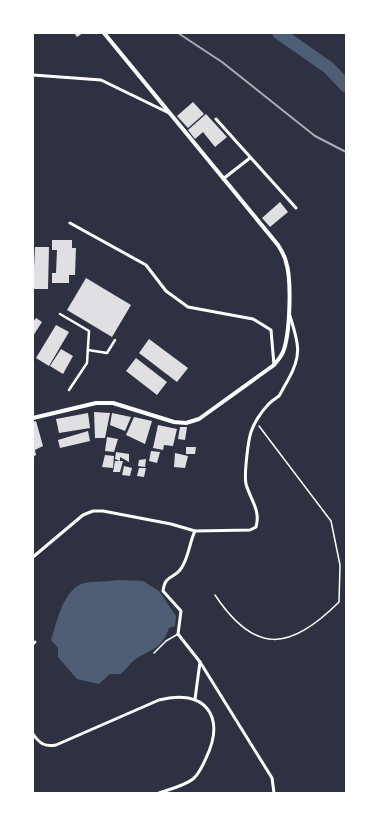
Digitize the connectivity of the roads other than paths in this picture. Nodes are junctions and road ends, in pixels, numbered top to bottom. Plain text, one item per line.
1 (104, 33) edge
2 (33, 75) edge
3 (173, 115) junction
4 (216, 119) dead end
5 (250, 158) junction
6 (223, 179) junction
7 (296, 208) dead end
8 (70, 223) dead end
9 (289, 312) junction
10 (60, 314) dead end
11 (116, 340) dead end
12 (88, 350) junction
13 (274, 365) junction
14 (69, 390) dead end
15 (33, 418) edge
16 (194, 531) junction
17 (33, 557) edge
18 (178, 634) junction
19 (154, 653) dead end
20 (200, 662) junction
21 (195, 699) junction
22 (33, 734) edge
23 (159, 793) edge
24 (274, 793) edge

1 - 3 street
2 - 3 street
3 - 6 street
4 - 5 street
5 - 6 street
5 - 7 street
6 - 9 street
8 - 13 street
9 - 13 street
9 - 16 street
10 - 12 street
11 - 12 street
12 - 14 street
13 - 15 street
16 - 17 street
16 - 18 street
18 - 19 lane
18 - 20 street
20 - 21 street
20 - 24 street
21 - 22 street
21 - 23 street

